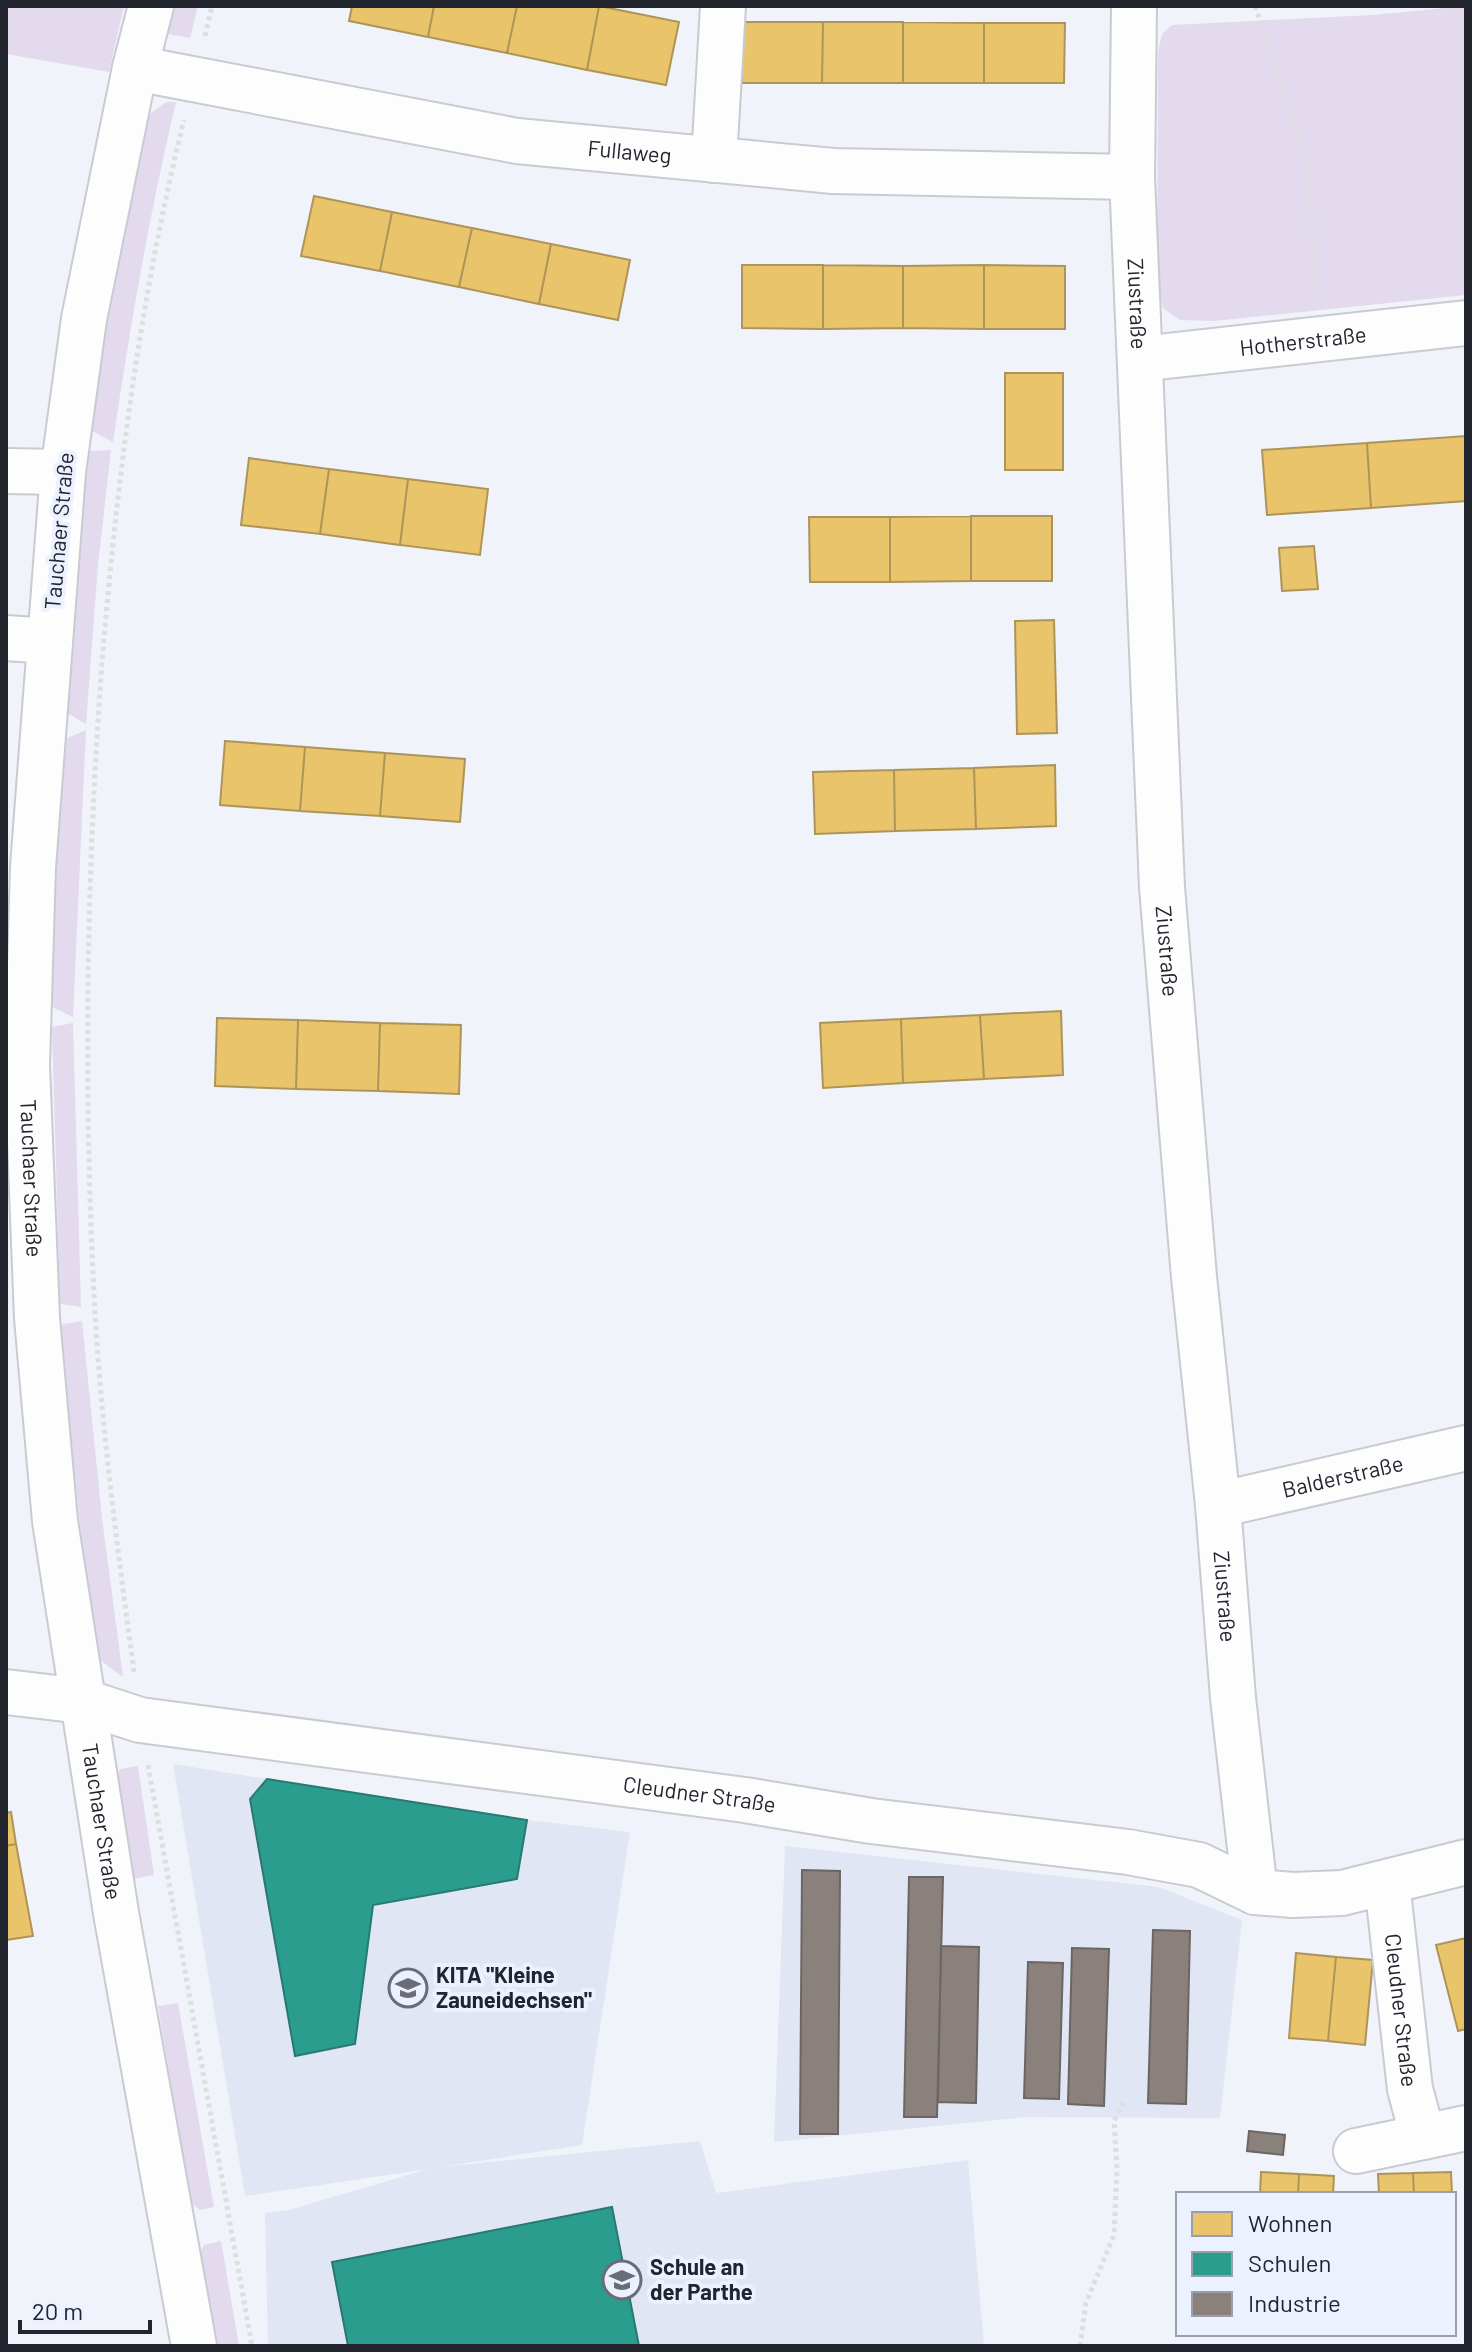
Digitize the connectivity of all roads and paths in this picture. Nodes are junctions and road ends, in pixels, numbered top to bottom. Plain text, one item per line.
1 (151, 6) edge
2 (212, 6) edge
3 (723, 6) edge
4 (1134, 6) edge
5 (1255, 6) edge
6 (135, 68) junction
7 (194, 78) junction
8 (714, 160) junction
9 (1132, 177) junction
10 (1466, 323) edge
11 (1319, 340) junction
12 (1140, 359) junction
13 (6, 471) edge
14 (63, 472) junction
15 (6, 638) edge
16 (50, 641) junction
17 (1466, 1448) edge
18 (1218, 1505) junction
19 (6, 1692) edge
20 (82, 1701) junction
21 (140, 1720) junction
22 (1466, 1862) edge
23 (1387, 1883) junction
24 (1255, 1892) junction
25 (1125, 2099) dead end
26 (1466, 2128) edge
27 (1423, 2137) junction
28 (1356, 2151) dead end
29 (194, 2346) edge
30 (252, 2346) edge
31 (1080, 2346) edge

1 - 6 street, Tauchaer Straße
2 - 7 path
3 - 8 street
4 - 9 street, Ziustraße
5 - 11 path
6 - 7 street, Fullaweg
6 - 14 street, Tauchaer Straße
7 - 8 street, Fullaweg
7 - 21 path
8 - 9 street, Fullaweg
9 - 12 street, Ziustraße
10 - 11 street, Hotherstraße
11 - 12 street, Hotherstraße
12 - 18 street, Ziustraße
13 - 14 street
14 - 16 street, Tauchaer Straße
15 - 16 street
16 - 20 street, Tauchaer Straße
17 - 18 street, Balderstraße
18 - 24 street, Ziustraße
19 - 20 street, Cleudner Straße
20 - 21 street, Cleudner Straße
20 - 29 street, Tauchaer Straße
21 - 24 street, Cleudner Straße
21 - 30 path
22 - 23 street, Cleudner Straße
23 - 24 street, Cleudner Straße
23 - 27 street, Cleudner Straße
25 - 31 path
26 - 27 street
27 - 28 street

